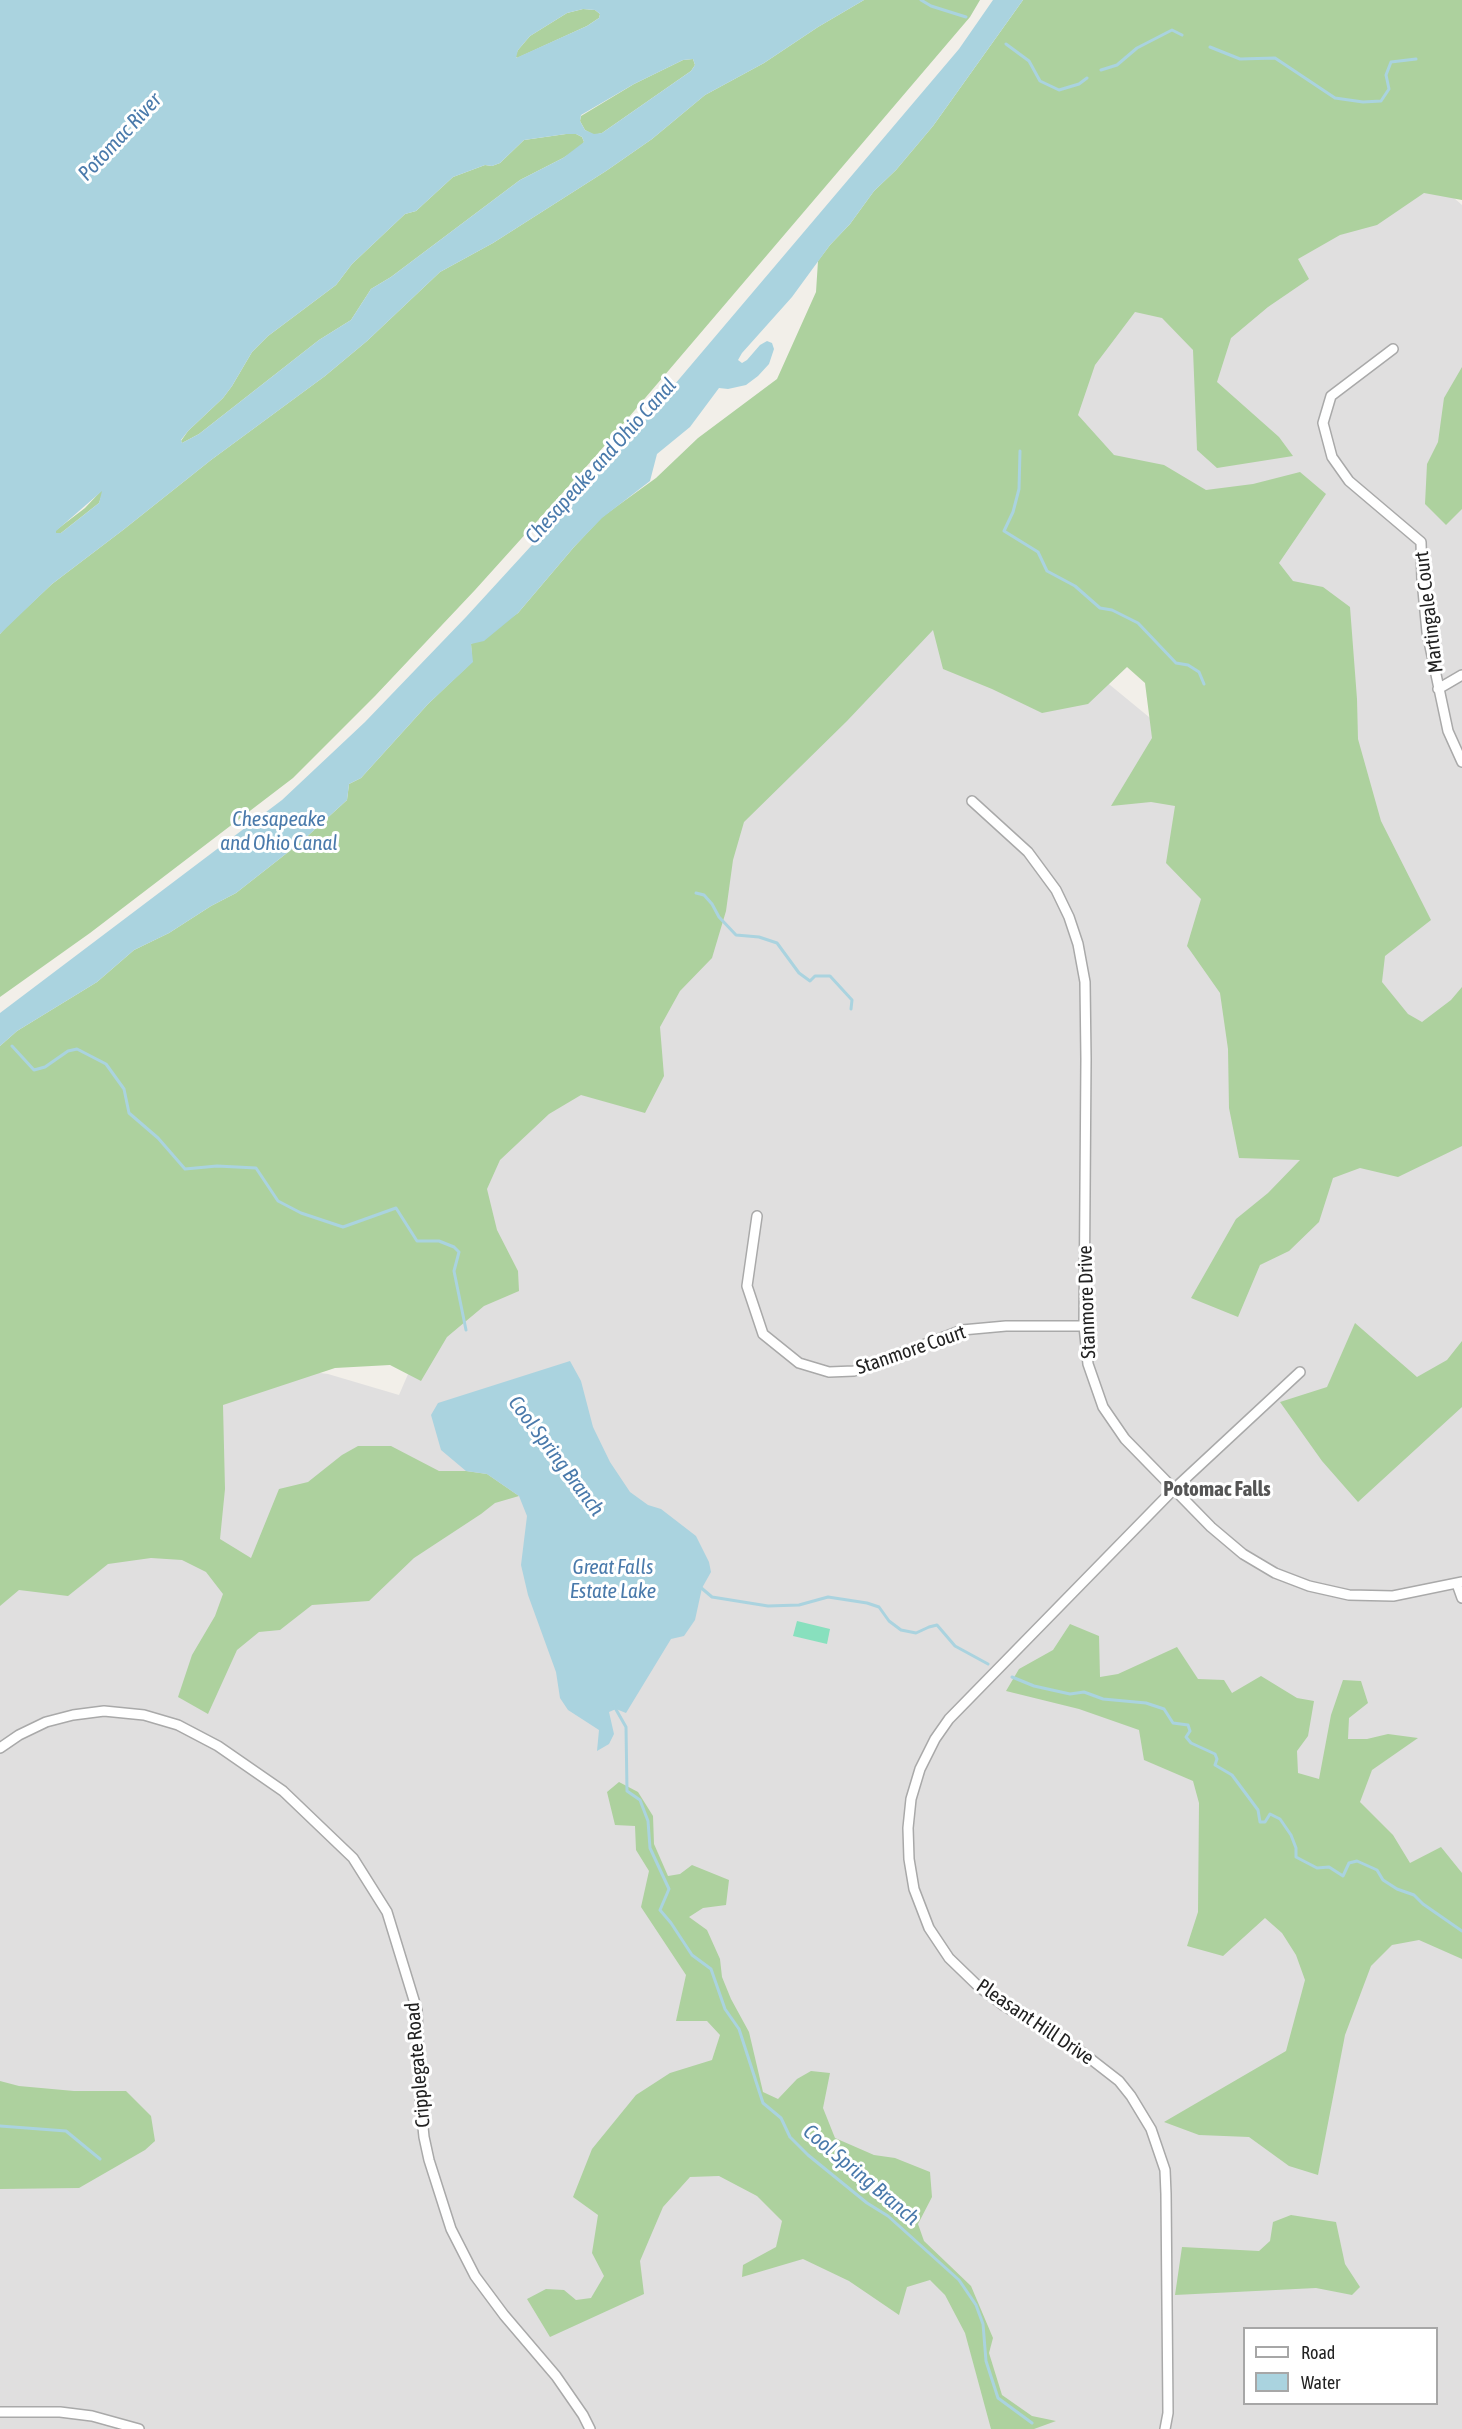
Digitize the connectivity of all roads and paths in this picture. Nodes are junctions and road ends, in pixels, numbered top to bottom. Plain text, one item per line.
1 (1393, 349) dead end
2 (1462, 675) edge
3 (1438, 689) junction
4 (1462, 762) edge
5 (972, 801) dead end
6 (757, 1216) dead end
7 (1084, 1326) junction
8 (1300, 1372) dead end
9 (1173, 1490) junction
10 (1460, 1583) edge
11 (1462, 1598) edge
12 (0, 1748) edge
13 (0, 2412) edge
14 (139, 2429) edge
15 (590, 2429) edge
16 (1165, 2429) edge

1 - 3 street, Martingale Court
2 - 3 street
3 - 4 street, Martingale Court
5 - 7 street, Stanmore Drive
6 - 7 street, Stanmore Court
7 - 9 street, Stanmore Drive
8 - 9 street, Pleasant Hill Drive
9 - 10 street, Stanmore Drive
9 - 16 street, Pleasant Hill Drive
10 - 11 street
12 - 15 street, Cripplegate Road
13 - 14 street

